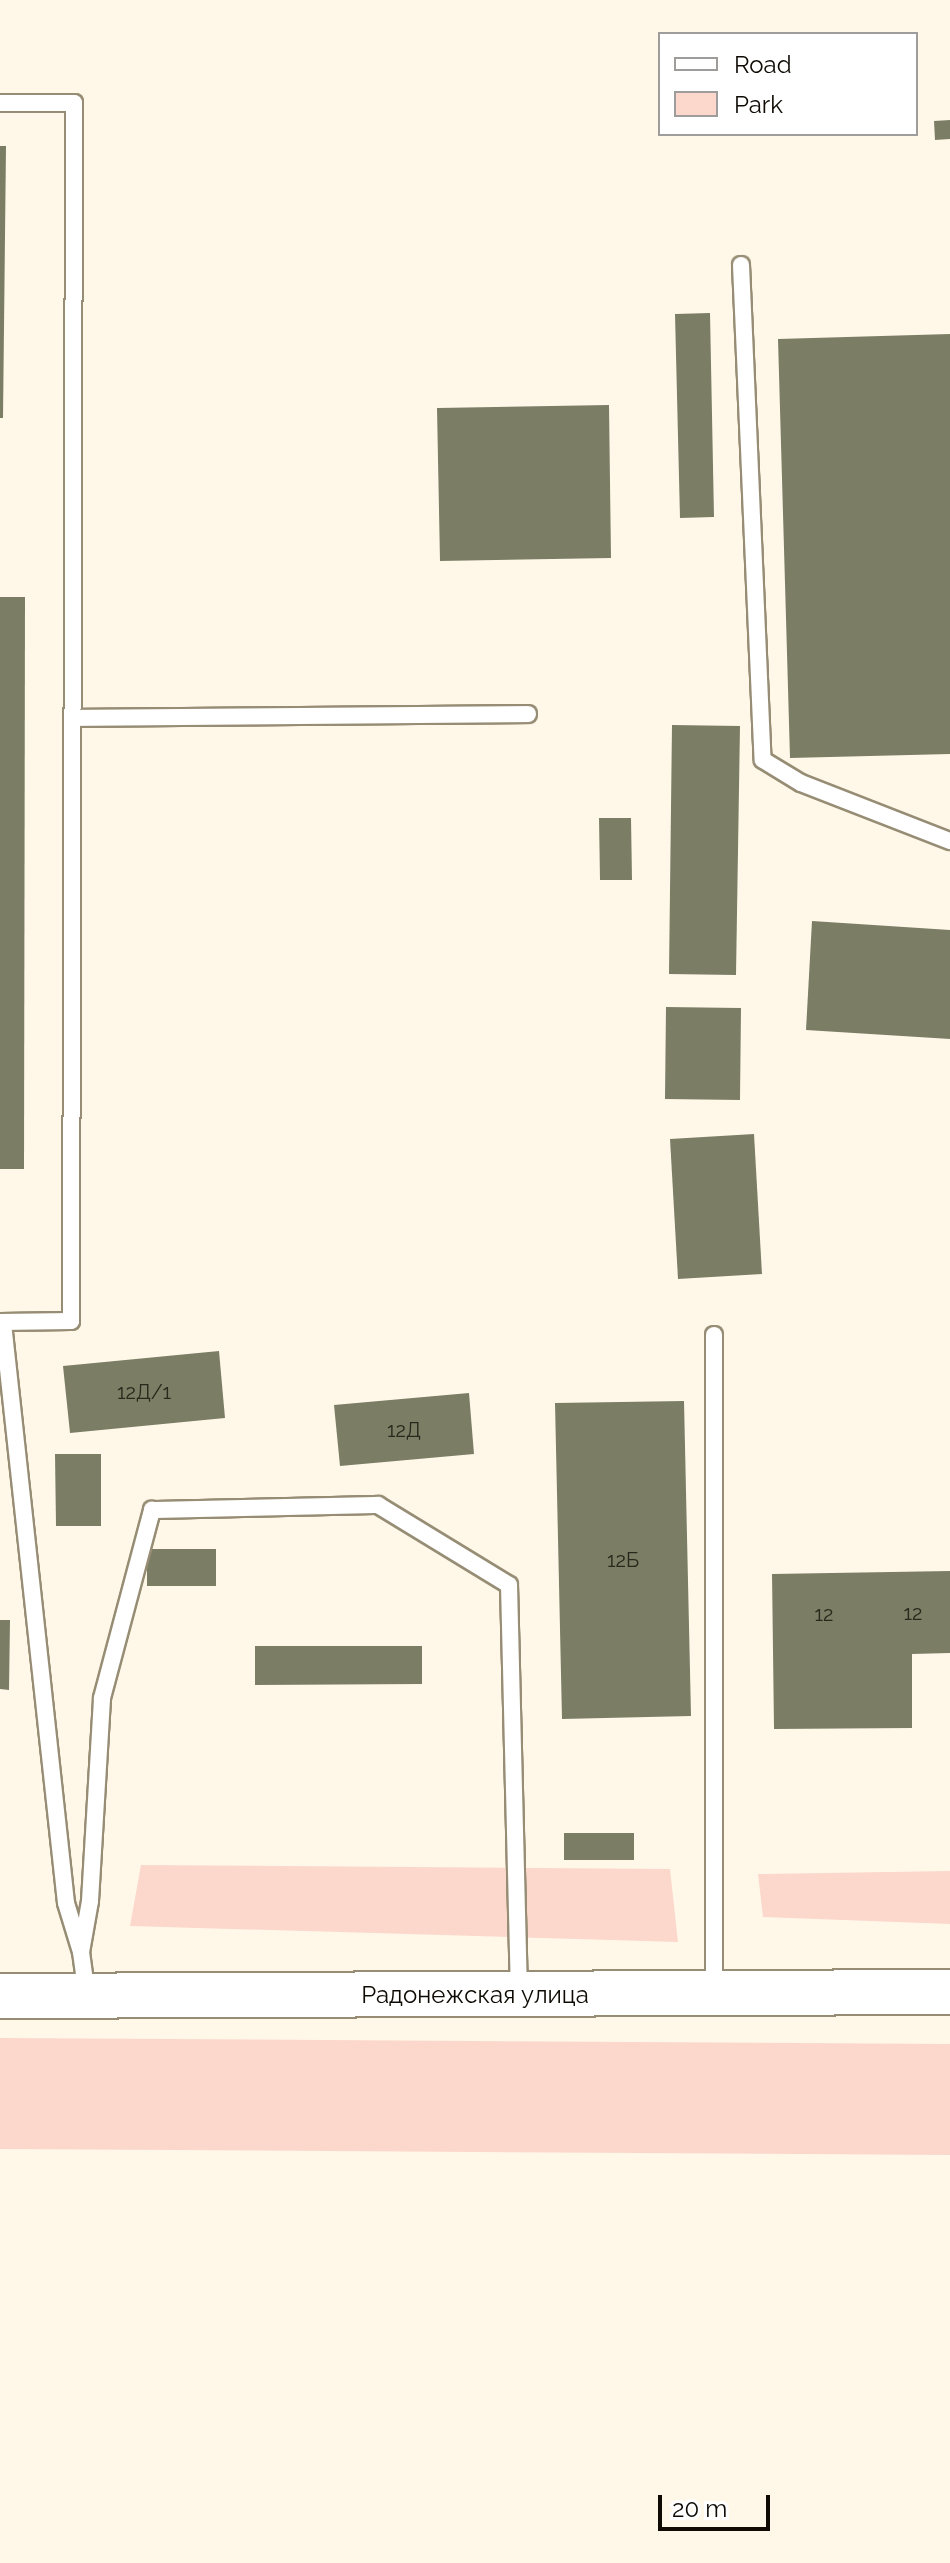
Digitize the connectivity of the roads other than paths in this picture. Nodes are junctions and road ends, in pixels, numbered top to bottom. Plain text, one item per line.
1 (0, 103) edge
2 (741, 265) dead end
3 (528, 714) dead end
4 (72, 718) junction
5 (950, 841) edge
6 (2, 1323) edge
7 (714, 1335) dead end
8 (81, 1952) junction
9 (950, 1992) edge
10 (519, 1995) junction
11 (714, 1995) junction
12 (0, 1996) edge
13 (87, 1996) junction

1 - 4 lane
2 - 5 lane
3 - 4 lane
4 - 6 lane
6 - 8 lane
7 - 11 lane
8 - 10 lane
8 - 13 lane
9 - 11 street, Радонежская улица
10 - 11 street, Радонежская улица
10 - 13 street, Радонежская улица
12 - 13 street, Радонежская улица

